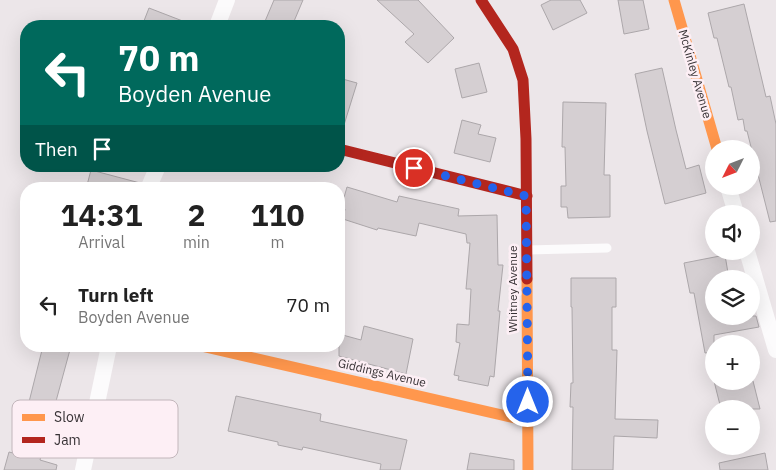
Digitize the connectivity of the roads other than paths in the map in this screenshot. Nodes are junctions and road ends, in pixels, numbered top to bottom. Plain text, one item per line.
1 (227, 0) edge
2 (481, 0) edge
3 (674, 0) edge
4 (219, 20) edge
5 (714, 140) edge
6 (345, 151) edge
7 (526, 196) junction
8 (607, 248) dead end
9 (527, 250) junction
10 (750, 260) edge
11 (776, 350) edge
12 (108, 352) edge
13 (228, 352) edge
14 (98, 400) edge
15 (528, 420) junction
16 (528, 470) edge

1 - 4 street
2 - 7 street, Whitney Avenue
3 - 5 street, McKinley Avenue
6 - 7 street
7 - 9 street, Whitney Avenue
8 - 9 lane
9 - 15 street, Whitney Avenue
10 - 11 street
12 - 14 street
13 - 15 street, Giddings Avenue
15 - 16 street, Whitney Avenue

